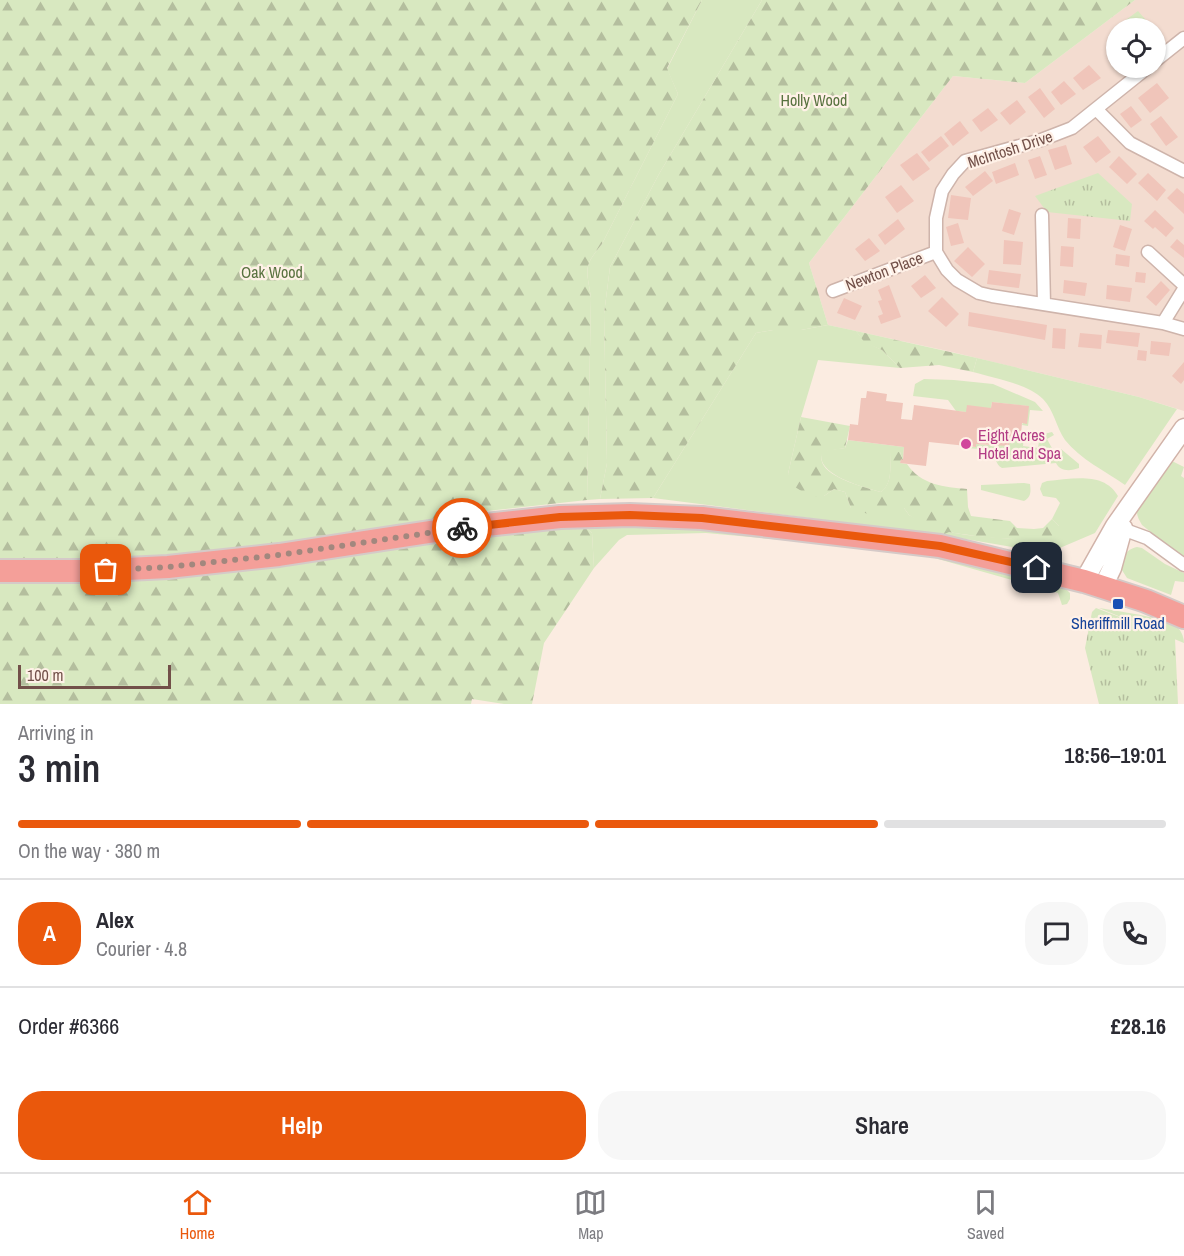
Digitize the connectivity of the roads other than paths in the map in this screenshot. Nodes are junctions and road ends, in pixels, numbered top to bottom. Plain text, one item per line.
1 (1184, 38) edge
2 (1166, 52) edge
3 (1135, 78) edge
4 (1096, 109) junction
5 (1184, 171) edge
6 (1042, 215) dead end
7 (936, 252) junction
8 (1148, 252) dead end
9 (1184, 287) edge
10 (833, 291) dead end
11 (1044, 304) junction
12 (1163, 322) junction
13 (1184, 329) edge
14 (1184, 428) edge
15 (1119, 527) junction
16 (1184, 566) edge
17 (0, 571) edge
18 (1093, 584) junction
19 (1184, 617) edge

1 - 2 street
3 - 4 street, McIntosh Drive
4 - 5 street
4 - 7 street, McIntosh Drive
6 - 11 street
7 - 10 street, Newton Place
7 - 11 street
8 - 9 street
9 - 12 street
11 - 12 street
12 - 13 street
14 - 15 street
15 - 16 street
15 - 18 street
17 - 18 highway
18 - 19 highway

